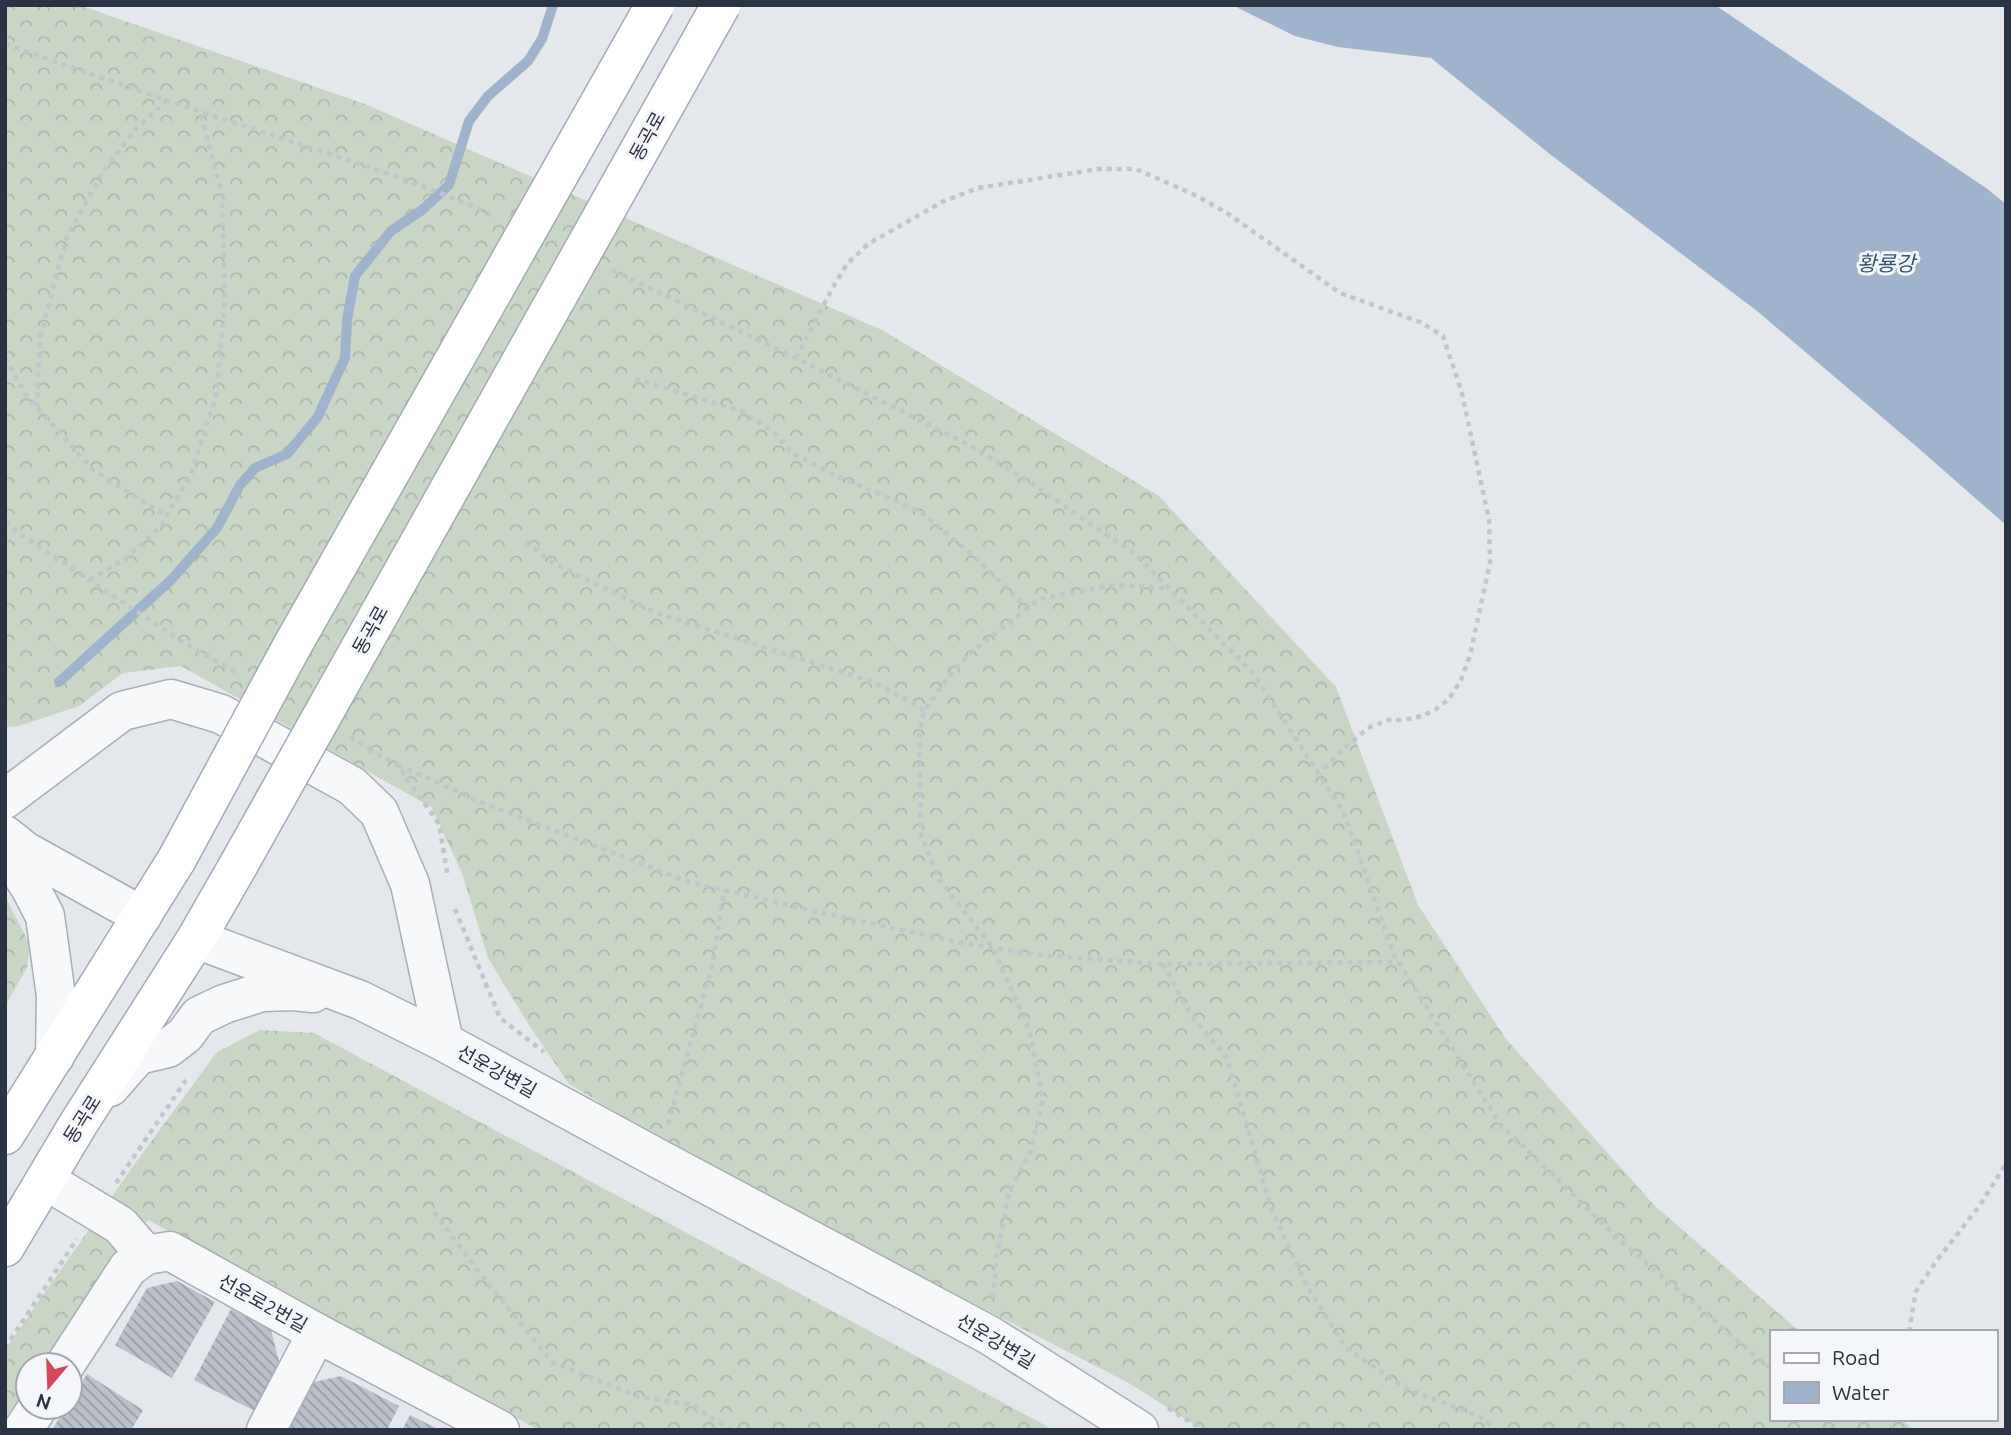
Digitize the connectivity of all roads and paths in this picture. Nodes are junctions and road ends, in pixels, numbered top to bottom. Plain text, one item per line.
1 (655, 5) edge
2 (721, 5) edge
3 (5, 44) edge
4 (167, 100) junction
5 (200, 111) junction
6 (508, 222) dead end
7 (607, 268) dead end
8 (5, 358) edge
9 (796, 358) junction
10 (635, 379) dead end
11 (37, 407) junction
12 (166, 516) junction
13 (5, 522) edge
14 (526, 542) dead end
15 (90, 580) junction
16 (1169, 589) junction
17 (1027, 608) junction
18 (241, 675) dead end
19 (924, 711) junction
20 (349, 739) dead end
21 (397, 764) junction
22 (1320, 774) junction
23 (5, 799) edge
24 (5, 835) edge
25 (5, 849) edge
26 (448, 877) dead end
27 (724, 890) junction
28 (453, 904) dead end
29 (142, 916) junction
30 (195, 939) junction
31 (993, 948) junction
32 (1399, 962) junction
33 (1163, 964) junction
34 (360, 1000) junction
35 (444, 1042) junction
36 (55, 1056) junction
37 (553, 1060) dead end
38 (190, 1075) dead end
39 (77, 1126) junction
40 (5, 1135) edge
41 (659, 1159) junction
42 (2006, 1164) edge
43 (45, 1180) junction
44 (96, 1211) junction
45 (435, 1212) dead end
46 (5, 1247) edge
47 (146, 1255) junction
48 (1909, 1330) edge
49 (317, 1333) junction
50 (989, 1335) junction
51 (5, 1348) edge
52 (74, 1351) edge
53 (1770, 1368) edge
54 (1148, 1415) edge
55 (266, 1430) edge
56 (500, 1430) edge
57 (731, 1430) edge
58 (1203, 1430) edge
59 (1497, 1430) edge

1 - 29 main road, bridge
2 - 30 main road, 동곡로, bridge
3 - 4 path
4 - 5 path
4 - 11 path
5 - 6 path
5 - 12 path
7 - 9 path
8 - 11 path
9 - 16 path
9 - 22 path
10 - 17 path
11 - 12 path
12 - 15 path
13 - 15 path
14 - 19 path
15 - 18 path
16 - 17 path
16 - 22 path
17 - 19 path
19 - 31 path
20 - 21 path
21 - 26 path
21 - 27 path
22 - 32 path
23 - 35 street, 선운강변길
24 - 29 street
25 - 36 street
27 - 31 path
27 - 41 path
28 - 37 path
29 - 36 main road
30 - 34 street
30 - 39 main road, 동곡로
31 - 33 path
31 - 50 path
32 - 33 path
32 - 53 path
33 - 59 path
34 - 35 street
34 - 39 street
35 - 41 street, 선운강변길
36 - 40 main road
38 - 44 path
39 - 43 main road, 동곡로
41 - 50 street, 선운강변길
42 - 48 path
43 - 44 street
43 - 46 main road, 동곡로
44 - 47 street
44 - 51 path
45 - 57 path
47 - 49 street, 선운로2번길
47 - 52 street
49 - 55 street
49 - 56 street, 선운로2번길
50 - 54 street, 선운강변길
54 - 58 path

